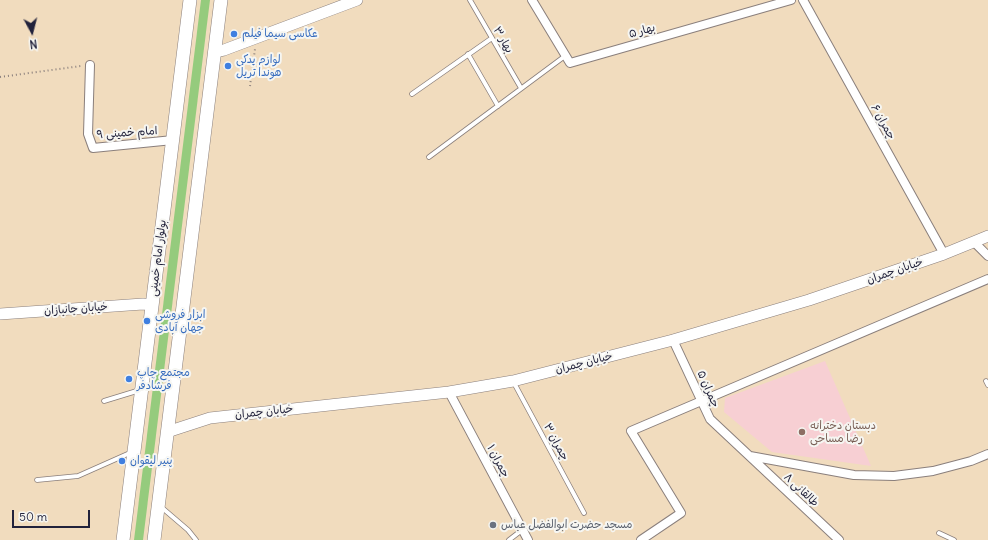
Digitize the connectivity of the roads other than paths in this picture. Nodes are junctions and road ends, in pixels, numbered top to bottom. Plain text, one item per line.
1 (190, 0) edge
2 (221, 0) edge
3 (357, 0) edge
4 (470, 0) edge
5 (532, 0) edge
6 (791, 0) edge
7 (803, 0) edge
8 (492, 38) junction
9 (214, 52) junction
10 (468, 54) junction
11 (565, 56) junction
12 (90, 65) road end
13 (521, 88) junction
14 (412, 94) dead end
15 (498, 106) junction
16 (173, 140) junction
17 (429, 157) dead end
18 (988, 236) edge
19 (974, 242) junction
20 (944, 254) junction
21 (988, 256) edge
22 (988, 279) edge
23 (152, 305) junction
24 (0, 314) edge
25 (674, 340) junction
26 (513, 381) junction
27 (986, 381) dead end
28 (988, 385) edge
29 (142, 390) junction
30 (448, 392) junction
31 (104, 401) dead end
32 (701, 401) junction
33 (167, 432) junction
34 (134, 451) junction
35 (988, 454) edge
36 (749, 456) junction
37 (36, 480) dead end
38 (158, 505) junction
39 (584, 513) dead end
40 (522, 530) junction
41 (940, 533) dead end
42 (123, 540) edge
43 (154, 540) edge
44 (196, 540) edge
45 (509, 540) edge
46 (528, 540) edge
47 (641, 540) edge
48 (839, 540) edge
49 (954, 540) edge

1 - 16 main road, بولوار امام خمینی
2 - 9 main road
3 - 9 main road
4 - 8 lane, بهار ۳
5 - 11 street
6 - 11 street, بهار ۵
7 - 20 street, چمران ۶
8 - 10 lane
8 - 13 lane, بهار ۳
9 - 33 main road
10 - 14 lane
10 - 15 lane
11 - 13 lane
12 - 16 street, امام خمینی ۹
13 - 15 lane
15 - 17 lane
16 - 23 main road, بولوار امام خمینی
18 - 19 main road, خیابان چمران
19 - 20 main road, خیابان چمران
19 - 21 street
20 - 25 main road, خیابان چمران
22 - 32 street
23 - 24 main road, خیابان جانبازان
23 - 29 main road, بولوار امام خمینی
25 - 26 main road, خیابان چمران
25 - 32 street, چمران ۵
26 - 30 main road, خیابان چمران
26 - 39 lane, چمران ۳
27 - 28 lane
29 - 31 lane
29 - 34 main road, بولوار امام خمینی
30 - 33 main road, خیابان چمران
30 - 40 street, چمران ۱
32 - 36 street, چمران ۵
32 - 47 street
33 - 38 main road
34 - 37 lane
34 - 42 main road, بولوار امام خمینی
35 - 36 street
36 - 48 street, طالقانی ۸
38 - 43 main road
38 - 44 lane
40 - 45 lane
40 - 46 street, چمران ۱
41 - 49 lane

